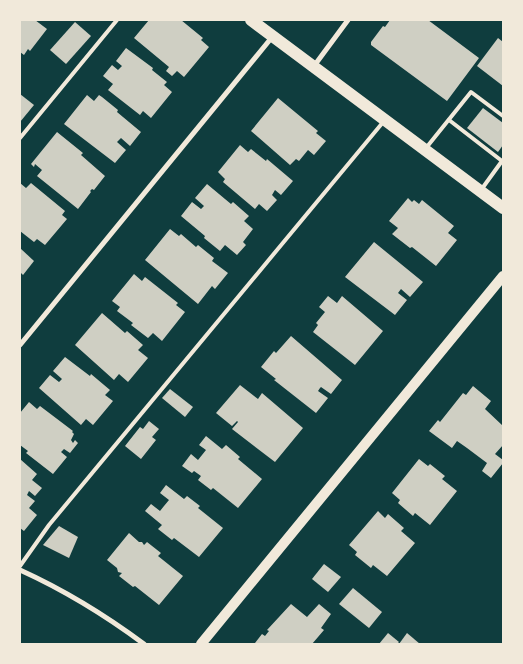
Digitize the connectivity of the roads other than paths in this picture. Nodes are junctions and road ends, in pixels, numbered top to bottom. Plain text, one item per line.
1 (117, 20) edge
2 (251, 20) edge
3 (348, 20) edge
4 (273, 36) junction
5 (313, 66) junction
6 (503, 116) edge
7 (384, 120) junction
8 (449, 120) junction
9 (20, 138) edge
10 (425, 150) junction
11 (502, 160) edge
12 (480, 191) junction
13 (503, 208) edge
14 (503, 276) edge
15 (20, 345) edge
16 (20, 566) edge
17 (20, 570) edge
18 (144, 644) edge
19 (201, 644) edge

1 - 9 lane
2 - 4 main road
3 - 5 street
4 - 5 main road
4 - 15 street
5 - 7 main road
6 - 8 lane
7 - 10 main road
7 - 16 lane
8 - 10 lane
8 - 11 lane
10 - 12 main road
11 - 12 lane
12 - 13 main road
14 - 19 main road
17 - 18 street

